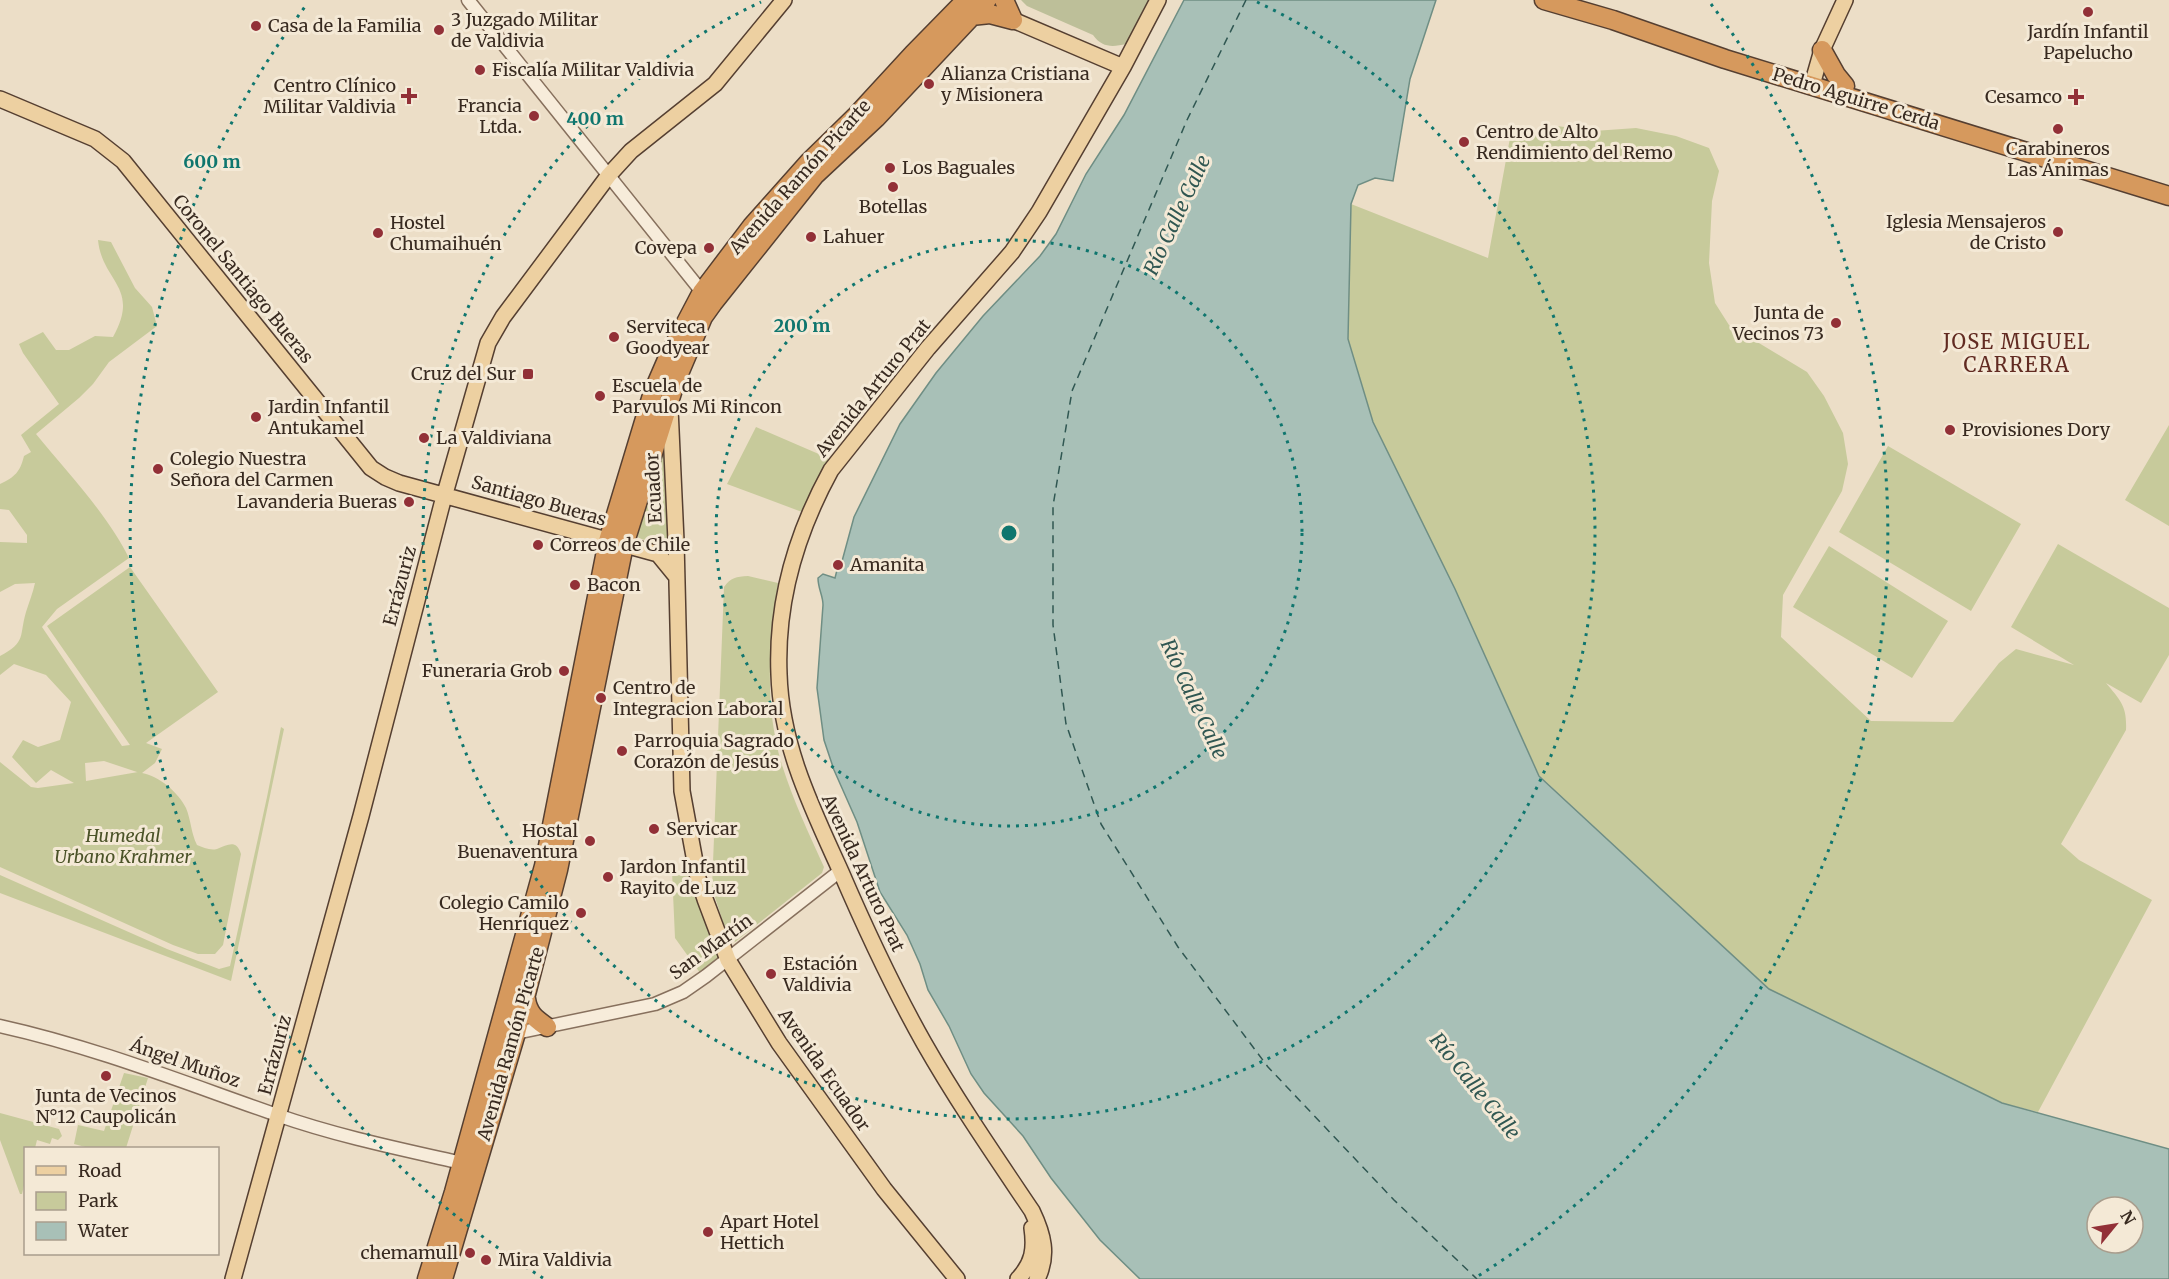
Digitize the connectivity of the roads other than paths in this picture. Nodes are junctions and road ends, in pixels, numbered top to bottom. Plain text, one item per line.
1 (468, 0) edge
2 (784, 0) edge
3 (1004, 0) edge
4 (1158, 0) edge
5 (1544, 0) edge
6 (1586, 0) edge
7 (1845, 0) edge
8 (972, 7) edge
9 (1013, 20) junction
10 (1822, 50) junction
11 (1123, 67) junction
12 (1813, 81) junction
13 (1845, 86) junction
14 (0, 99) edge
15 (609, 175) junction
16 (2169, 186) edge
17 (2169, 196) edge
18 (702, 292) junction
19 (669, 399) junction
20 (444, 495) junction
21 (676, 541) junction
22 (616, 543) junction
23 (658, 554) junction
24 (676, 576) junction
25 (840, 871) junction
26 (728, 960) junction
27 (526, 999) junction
28 (0, 1026) edge
29 (548, 1027) junction
30 (516, 1033) junction
31 (494, 1050) junction
32 (279, 1116) junction
33 (462, 1163) junction
34 (1021, 1194) junction
35 (233, 1279) edge
36 (427, 1279) edge
37 (443, 1279) edge
38 (957, 1279) edge
39 (1018, 1279) edge
40 (1038, 1279) edge

1 - 15 street
2 - 15 main road, Errázuriz
3 - 9 highway
4 - 11 main road, Avenida Arturo Prat
5 - 12 highway, Pedro Aguirre Cerda
6 - 12 highway, Pedro Aguirre Cerda
7 - 10 main road
8 - 9 highway
8 - 18 highway, Avenida Ramón Picarte
8 - 19 highway, Avenida Ramón Picarte
9 - 11 main road
10 - 12 main road
10 - 13 highway
11 - 25 main road, Avenida Arturo Prat
12 - 13 highway, Pedro Aguirre Cerda
12 - 17 highway, Pedro Aguirre Cerda
13 - 16 highway, Pedro Aguirre Cerda
14 - 20 main road, Coronel Santiago Bueras
15 - 18 street
15 - 20 main road, Errázuriz
18 - 22 highway, Avenida Ramón Picarte
19 - 21 main road, Ecuador
19 - 22 highway, Avenida Ramón Picarte
20 - 22 main road, Santiago Bueras
20 - 32 main road, Errázuriz
21 - 23 main road
21 - 24 main road, Ecuador
22 - 23 main road, Santiago Bueras
22 - 27 highway, Avenida Ramón Picarte
22 - 31 highway, Avenida Ramón Picarte
23 - 24 main road
24 - 26 main road, Avenida Ecuador
25 - 26 street, San Martín
25 - 34 main road, Avenida Arturo Prat
26 - 29 street, San Martín
26 - 38 main road, Avenida Ecuador
27 - 29 highway
27 - 30 highway, Avenida Ramón Picarte
28 - 32 street, Ángel Muñoz
29 - 30 street, San Martín
30 - 31 highway
30 - 37 highway, Avenida Ramón Picarte
31 - 33 highway, Avenida Ramón Picarte
32 - 33 street, Ángel Muñoz
32 - 35 main road, Errázuriz
33 - 36 highway, Avenida Ramón Picarte
34 - 39 main road, Avenida Arturo Prat
34 - 40 main road, Avenida Arturo Prat

